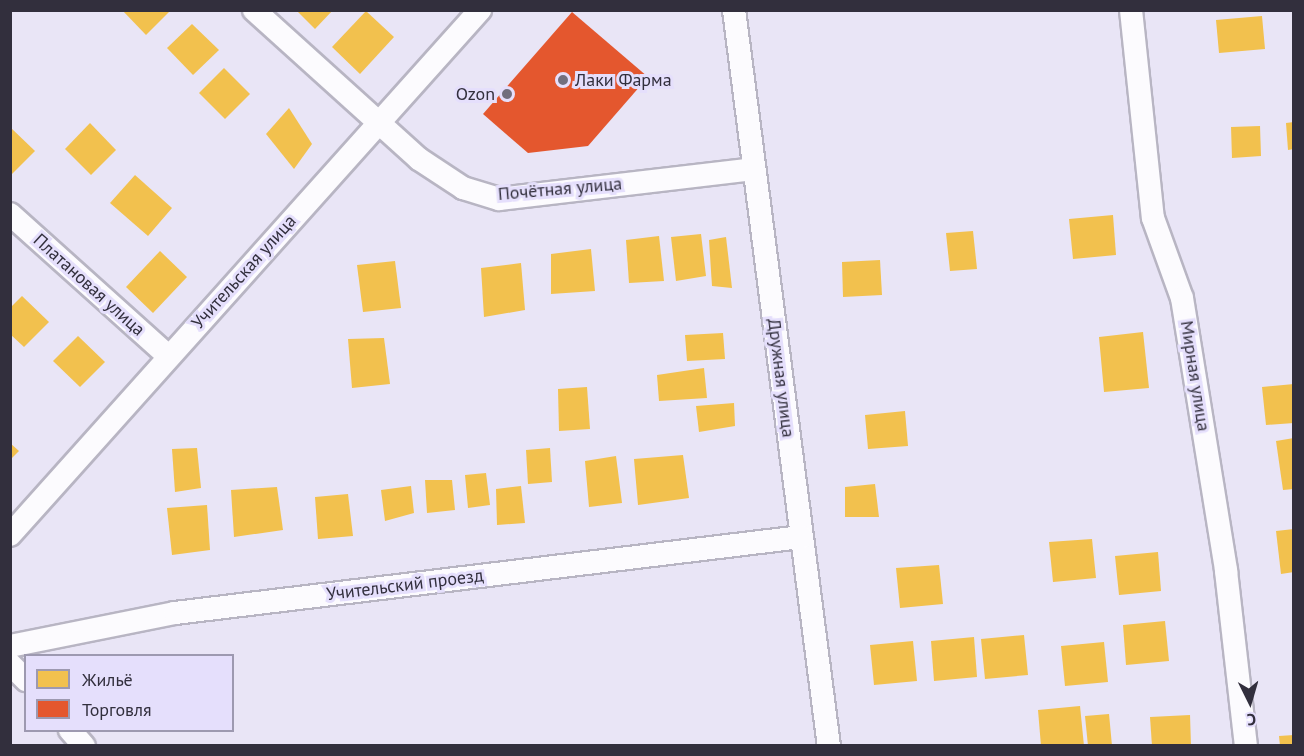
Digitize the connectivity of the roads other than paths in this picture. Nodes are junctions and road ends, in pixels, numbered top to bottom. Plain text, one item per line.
1 (254, 10) edge
2 (480, 10) edge
3 (734, 10) edge
4 (1131, 10) edge
5 (379, 123) junction
6 (753, 169) junction
7 (10, 214) edge
8 (168, 356) junction
9 (10, 535) edge
10 (801, 537) junction
11 (10, 646) edge
12 (10, 664) edge
13 (24, 678) edge
14 (72, 732) edge
15 (84, 746) edge
16 (829, 746) edge
17 (1246, 746) edge

1 - 5 street, Почётная улица
2 - 5 street, Учительская улица
3 - 6 street, Дружная улица
4 - 17 street, Мирная улица
5 - 6 street, Почётная улица
5 - 8 street, Учительская улица
6 - 10 street, Дружная улица
7 - 8 street, Платановая улица
8 - 9 street, Учительская улица
10 - 11 street, Учительский проезд
10 - 16 street, Дружная улица
12 - 13 street
14 - 15 street

